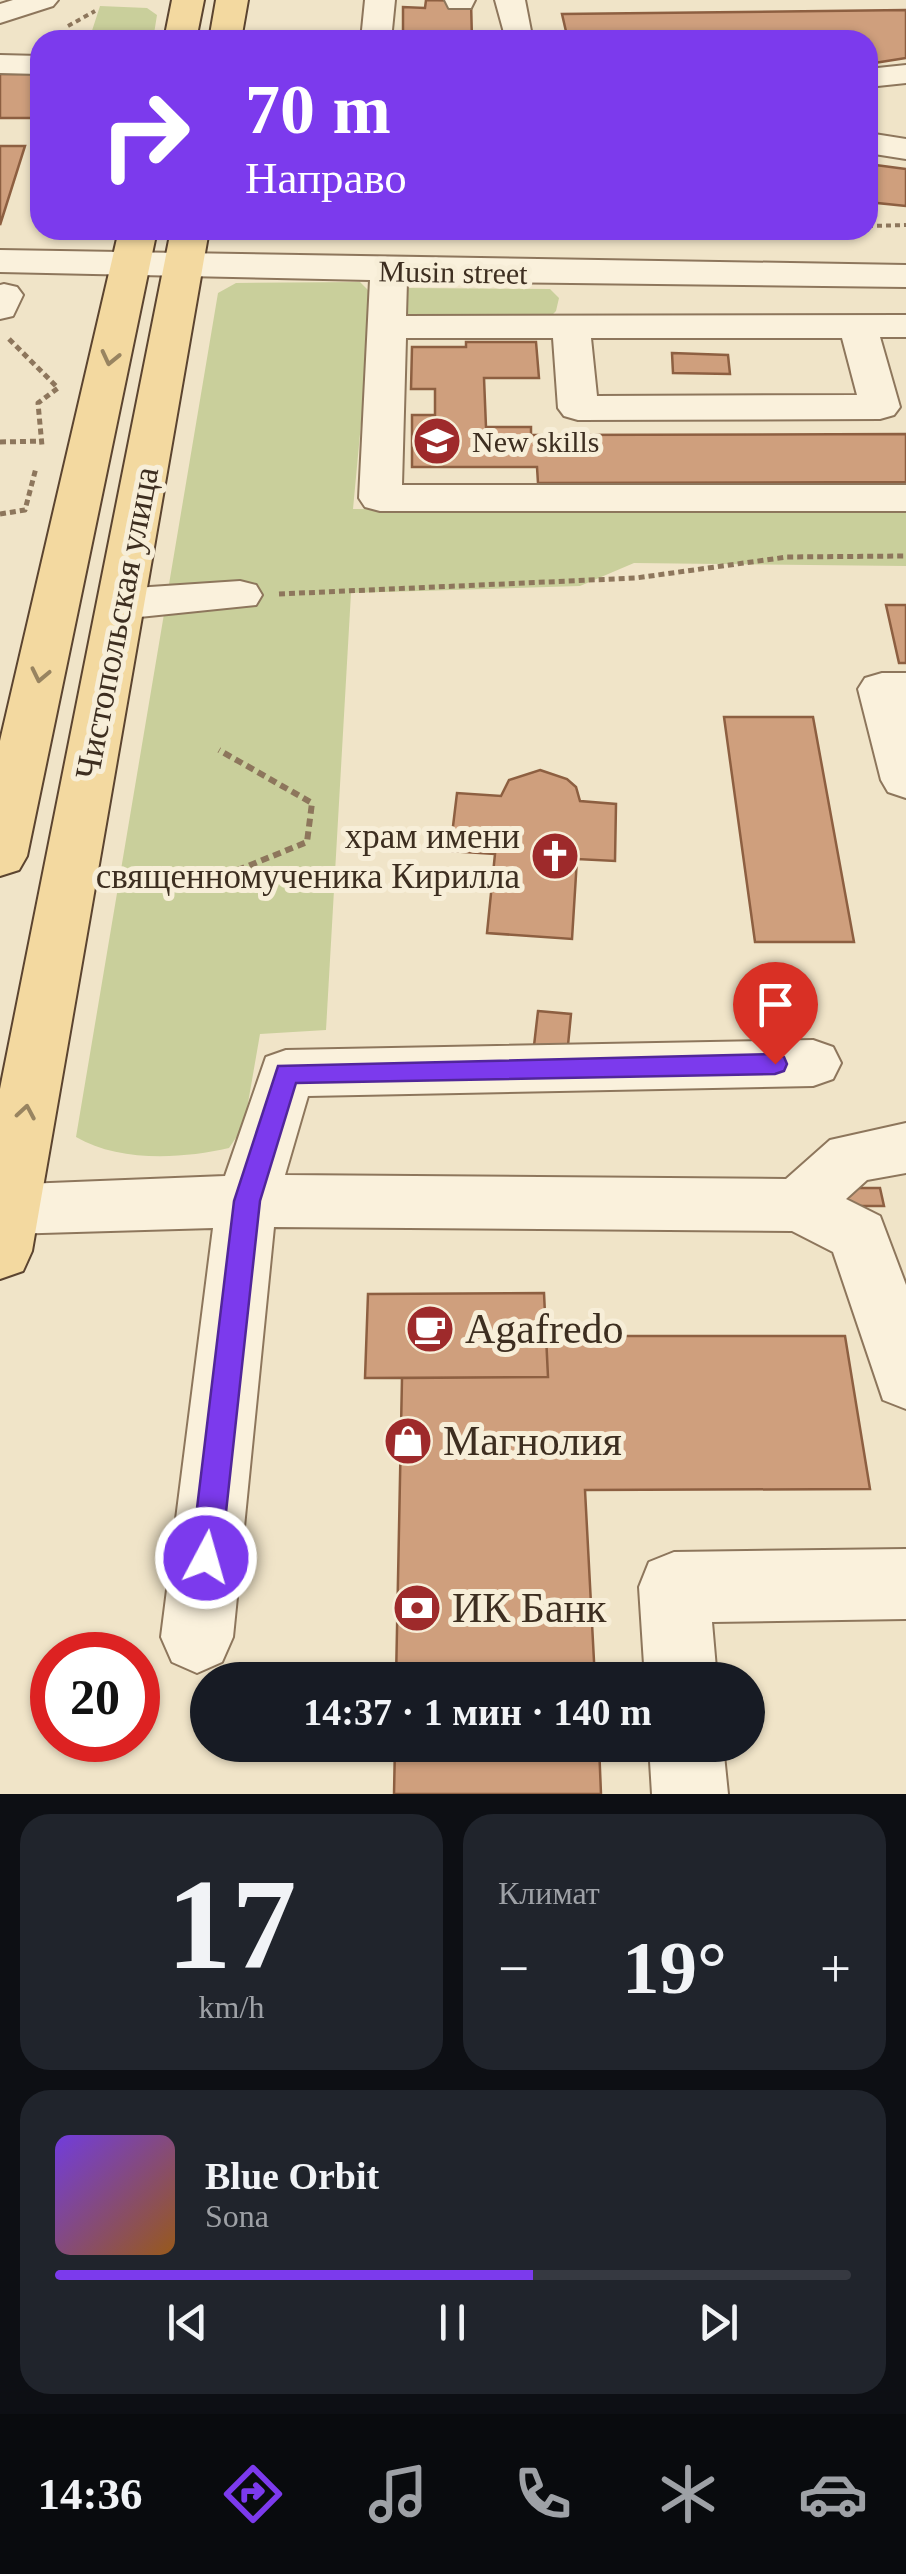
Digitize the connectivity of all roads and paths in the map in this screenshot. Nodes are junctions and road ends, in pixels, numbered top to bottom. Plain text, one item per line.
1 (42, 0) edge
2 (188, 0) edge
3 (232, 0) edge
4 (380, 0) edge
5 (510, 0) edge
6 (0, 14) edge
7 (182, 30) edge
8 (226, 30) edge
9 (377, 30) edge
10 (516, 30) edge
11 (0, 64) edge
12 (30, 64) edge
13 (906, 74) edge
14 (878, 77) edge
15 (878, 144) edge
16 (906, 148) edge
17 (906, 225) edge
18 (878, 226) edge
19 (363, 240) edge
20 (134, 246) edge
21 (186, 246) edge
22 (374, 272) junction
23 (906, 276) edge
24 (4, 297) edge
25 (572, 326) junction
26 (858, 326) junction
27 (906, 326) edge
28 (388, 327) junction
29 (43, 441) junction
30 (0, 442) edge
31 (906, 498) edge
32 (0, 514) edge
33 (906, 556) edge
34 (240, 595) joint
35 (120, 604) junction
36 (906, 689) edge
37 (220, 750) dead end
38 (906, 780) edge
39 (0, 855) edge
40 (201, 885) dead end
41 (813, 1063) dead end
42 (906, 1148) edge
43 (247, 1201) junction
44 (798, 1205) junction
45 (4, 1230) edge
46 (894, 1305) edge
47 (906, 1379) edge
48 (906, 1584) edge
49 (197, 1636) dead end
50 (680, 1662) edge
51 (687, 1762) edge
52 (690, 1794) edge

1 - 6 street
2 - 7 main road
3 - 8 main road
4 - 9 street
5 - 10 street
11 - 12 street
13 - 14 street
15 - 16 street
17 - 18 path
19 - 22 street
20 - 21 street, Musin street
20 - 24 street, Musin street
20 -> 39 main road, Чистопольская улица
21 - 22 street, Musin street
21 - 35 main road, Чистопольская улица
22 - 23 street, Musin street
22 - 28 street
24 - 29 path
25 - 26 street
25 - 26 street
25 - 28 street
26 - 27 street
28 - 31 street
29 - 30 path
29 - 32 path
33 - 34 path
34 - 35 street
45 -> 35 main road, Чистопольская улица
36 - 38 street
37 - 40 path
41 - 43 street
42 - 44 street
43 - 44 street
43 - 45 street
43 - 49 street
44 - 46 street
46 - 47 street
48 - 50 street
51 - 52 street

